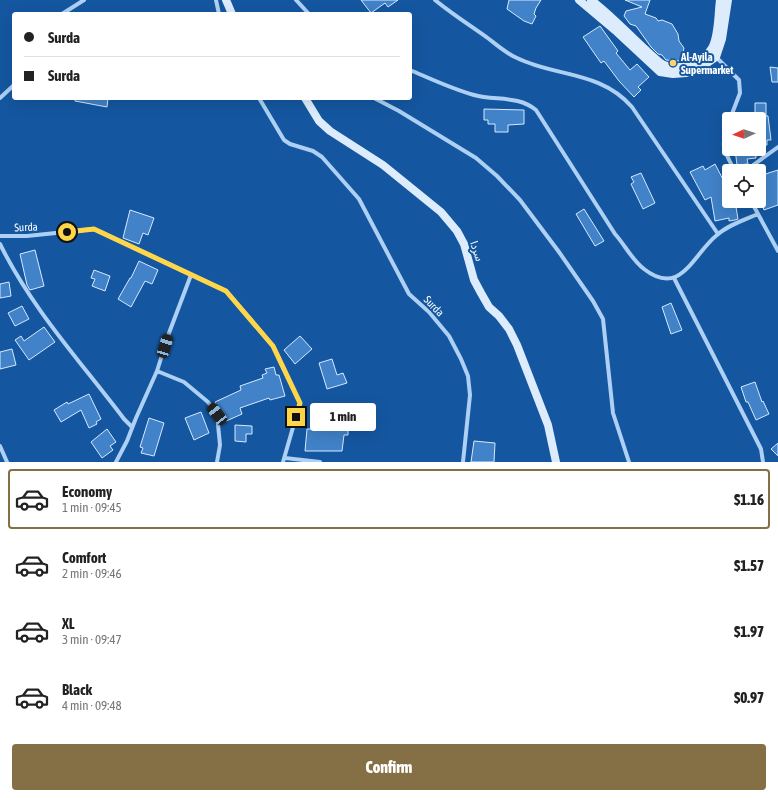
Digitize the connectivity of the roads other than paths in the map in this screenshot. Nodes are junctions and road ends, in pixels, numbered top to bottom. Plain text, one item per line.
1 (84, 0) edge
2 (216, 0) edge
3 (226, 0) edge
4 (302, 0) edge
5 (435, 0) edge
6 (579, 0) edge
7 (591, 0) edge
8 (720, 0) edge
9 (728, 0) edge
10 (297, 2) edge
11 (65, 12) edge
12 (219, 12) edge
13 (231, 12) edge
14 (307, 12) edge
15 (712, 54) junction
16 (412, 71) edge
17 (12, 87) edge
18 (0, 98) edge
19 (260, 100) edge
20 (306, 100) edge
21 (378, 100) edge
22 (733, 112) edge
23 (778, 147) edge
24 (755, 164) edge
25 (755, 208) edge
26 (758, 214) junction
27 (718, 234) junction
28 (0, 236) edge
29 (0, 244) edge
30 (778, 250) edge
31 (191, 275) junction
32 (674, 278) junction
33 (157, 371) junction
34 (132, 427) junction
35 (0, 446) edge
36 (284, 460) edge
37 (7, 462) edge
38 (116, 462) edge
39 (216, 462) edge
40 (320, 462) edge
41 (463, 462) edge
42 (556, 462) edge
43 (629, 462) edge
44 (764, 462) edge

1 - 11 street
2 - 12 street
3 - 13 street
4 - 10 street
5 - 27 street
6 - 15 street
7 - 15 street
8 - 15 street
9 - 15 street
10 - 14 street
15 - 22 street
16 - 32 street
17 - 18 street
19 - 41 street, Surda
20 - 42 street, سردا
21 - 43 street
23 - 24 street
25 - 26 street
26 - 27 street
26 - 30 street
27 - 32 street
28 - 31 street, Surda
29 - 34 street
31 - 33 street
31 - 36 street, Surda
32 - 44 street
33 - 34 street
33 - 39 street
34 - 38 street
35 - 37 street
36 - 40 street

